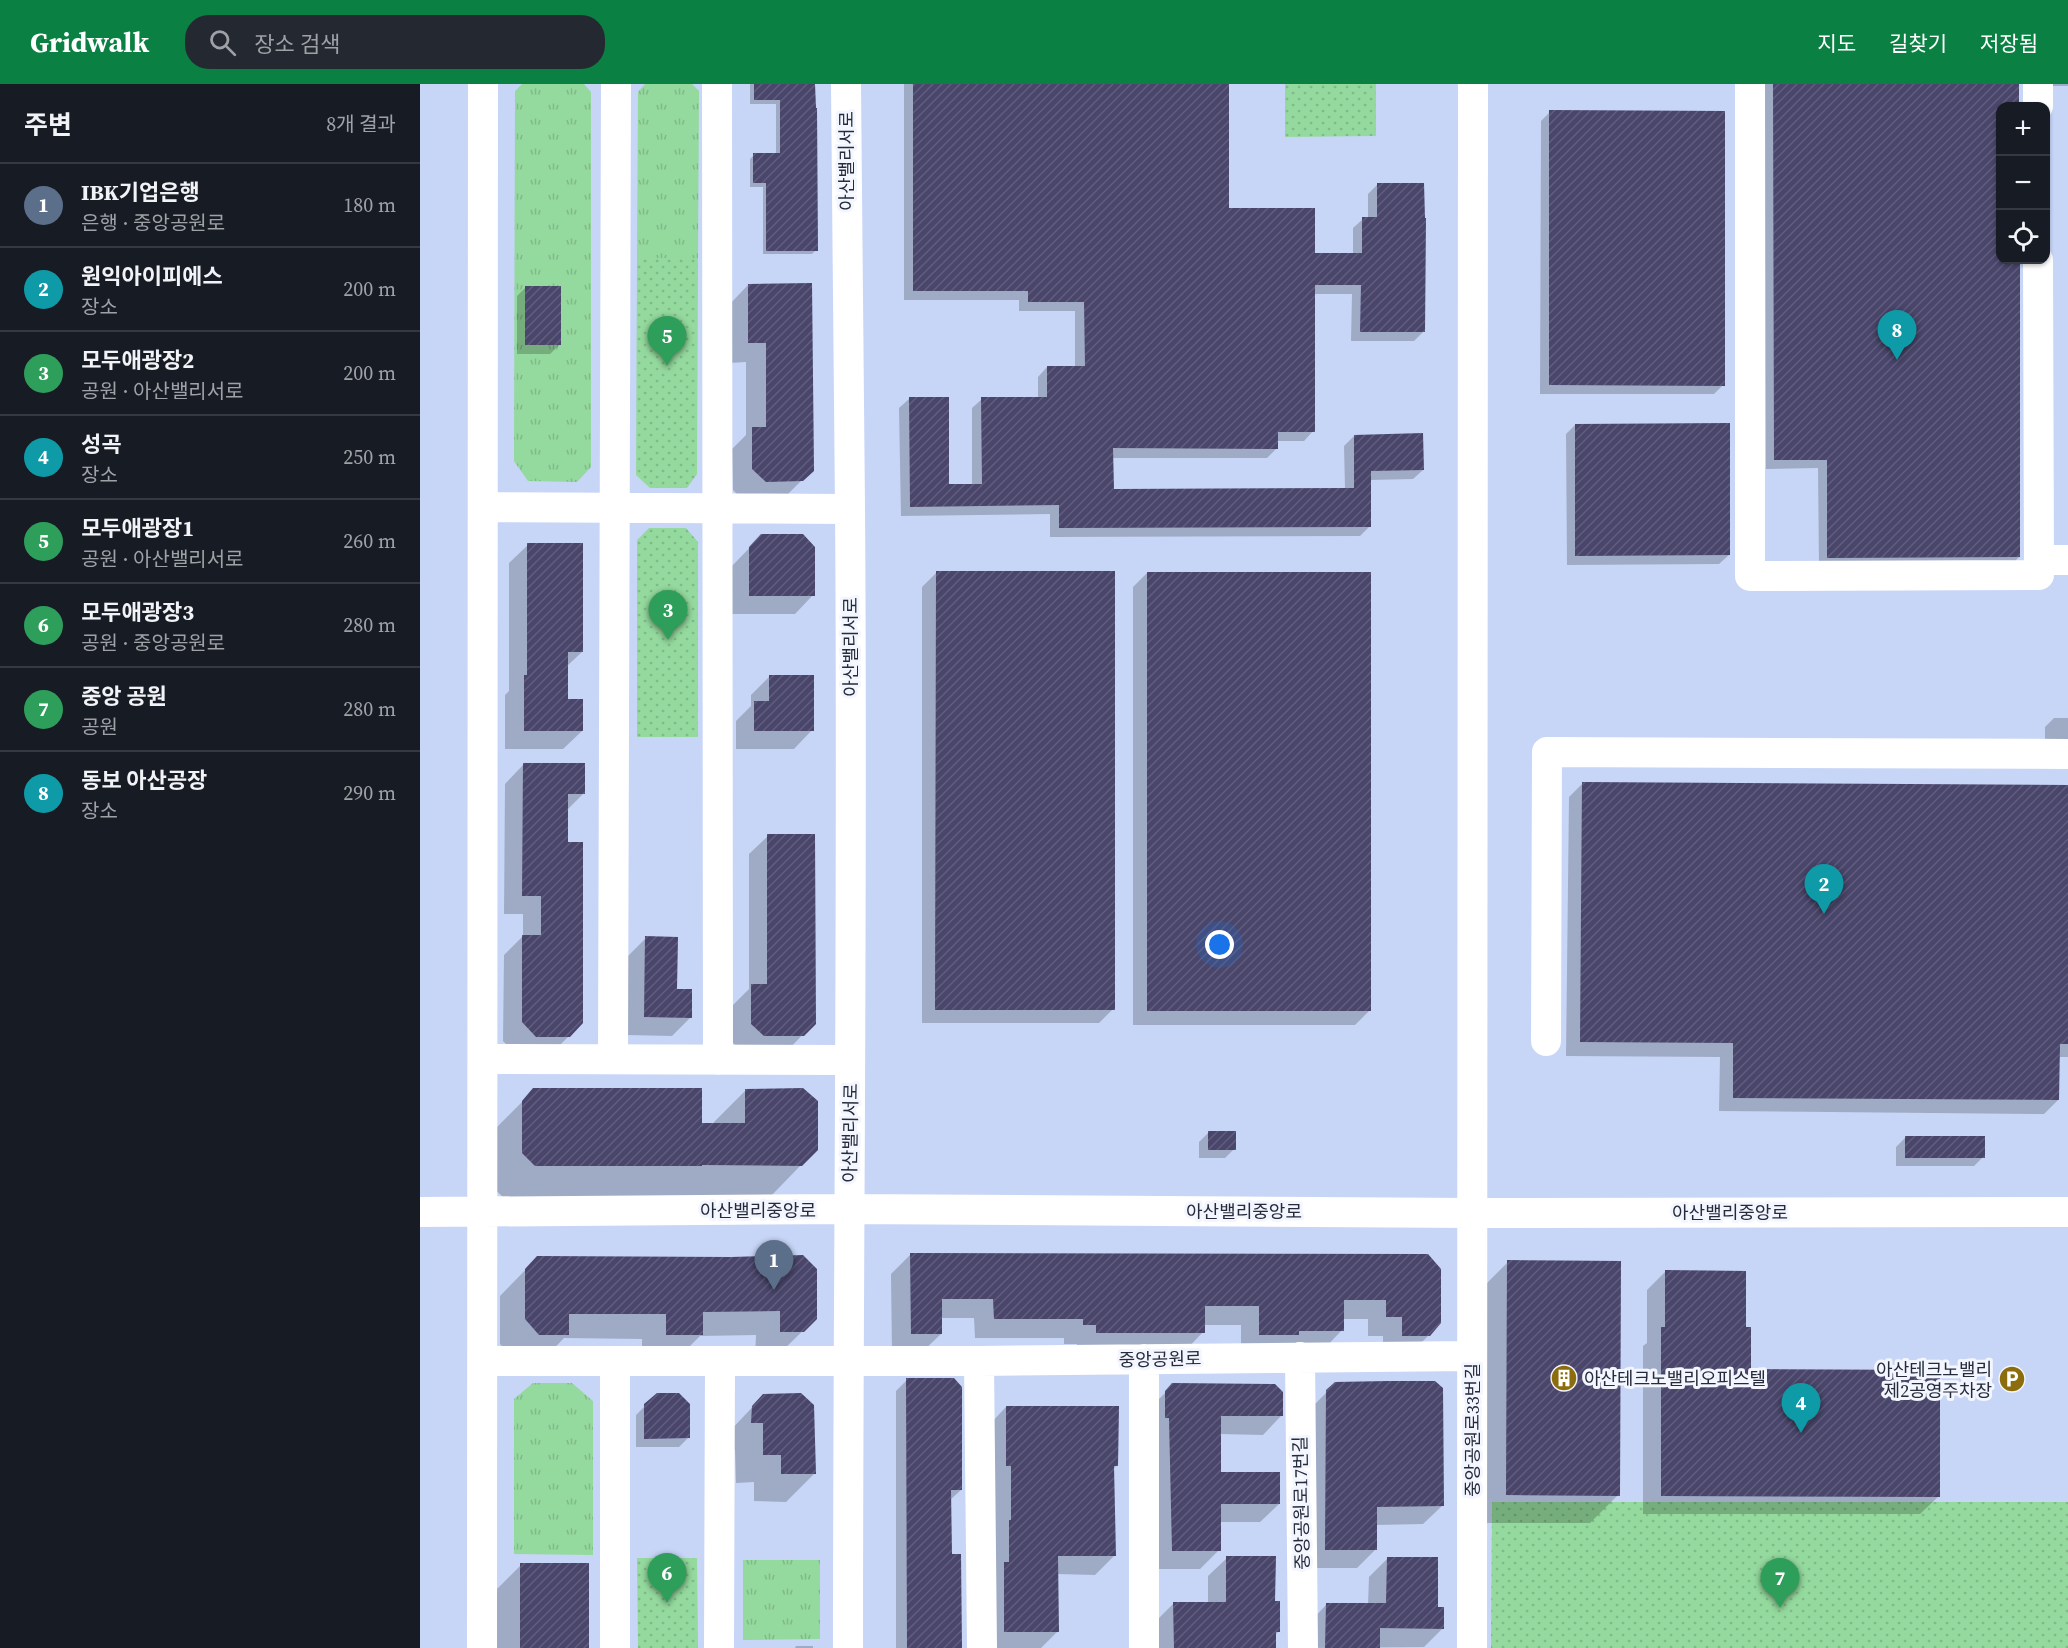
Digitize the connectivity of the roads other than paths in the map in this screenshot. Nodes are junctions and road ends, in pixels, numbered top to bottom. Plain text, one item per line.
1 (483, 84) edge
2 (616, 84) edge
3 (717, 84) edge
4 (846, 84) edge
5 (1473, 84) edge
6 (1749, 84) edge
7 (2038, 84) edge
8 (2038, 102) edge
9 (2038, 264) edge
10 (483, 507) junction
11 (616, 507) junction
12 (718, 509) junction
13 (850, 509) junction
14 (2053, 560) edge
15 (2068, 754) edge
16 (1546, 1041) dead end
17 (483, 1059) junction
18 (613, 1059) junction
19 (718, 1059) junction
20 (850, 1060) junction
21 (848, 1209) junction
22 (420, 1212) edge
23 (482, 1212) junction
24 (2068, 1212) edge
25 (1472, 1213) junction
26 (1472, 1356) junction
27 (1300, 1357) junction
28 (1143, 1359) junction
29 (483, 1361) junction
30 (848, 1361) junction
31 (979, 1361) junction
32 (615, 1362) junction
33 (720, 1362) junction
34 (482, 1648) edge
35 (615, 1648) edge
36 (719, 1648) edge
37 (848, 1648) edge
38 (982, 1648) edge
39 (1144, 1648) edge
40 (1303, 1648) edge
41 (1472, 1648) edge

1 - 10 street
2 - 11 street
3 - 12 street
4 - 13 street, 아산밸리서로
5 - 25 street, 중앙공원로33번길
6 - 14 street
7 - 8 street
9 - 14 street
10 - 11 street
10 - 17 street
11 - 12 street
11 - 18 street
12 - 13 street
12 - 19 street
13 - 20 street, 아산밸리서로
15 - 16 street
17 - 18 street
17 - 23 street
18 - 19 street
19 - 20 street
20 - 21 street, 아산밸리서로
21 - 23 street, 아산밸리중앙로
21 - 25 street, 아산밸리중앙로
21 - 30 street
22 - 23 street, 아산밸리중앙로
23 - 29 street
24 - 25 street, 아산밸리중앙로
25 - 26 street, 중앙공원로33번길
26 - 27 street, 중앙공원로
26 - 41 street, 중앙공원로33번길
27 - 28 street, 중앙공원로
27 - 40 street, 중앙공원로17번길
28 - 31 street, 중앙공원로
28 - 39 street
29 - 32 street, 중앙공원로
29 - 34 street
30 - 31 street, 중앙공원로
30 - 33 street, 중앙공원로
30 - 37 street
31 - 38 street
32 - 33 street, 중앙공원로
32 - 35 street
33 - 36 street

